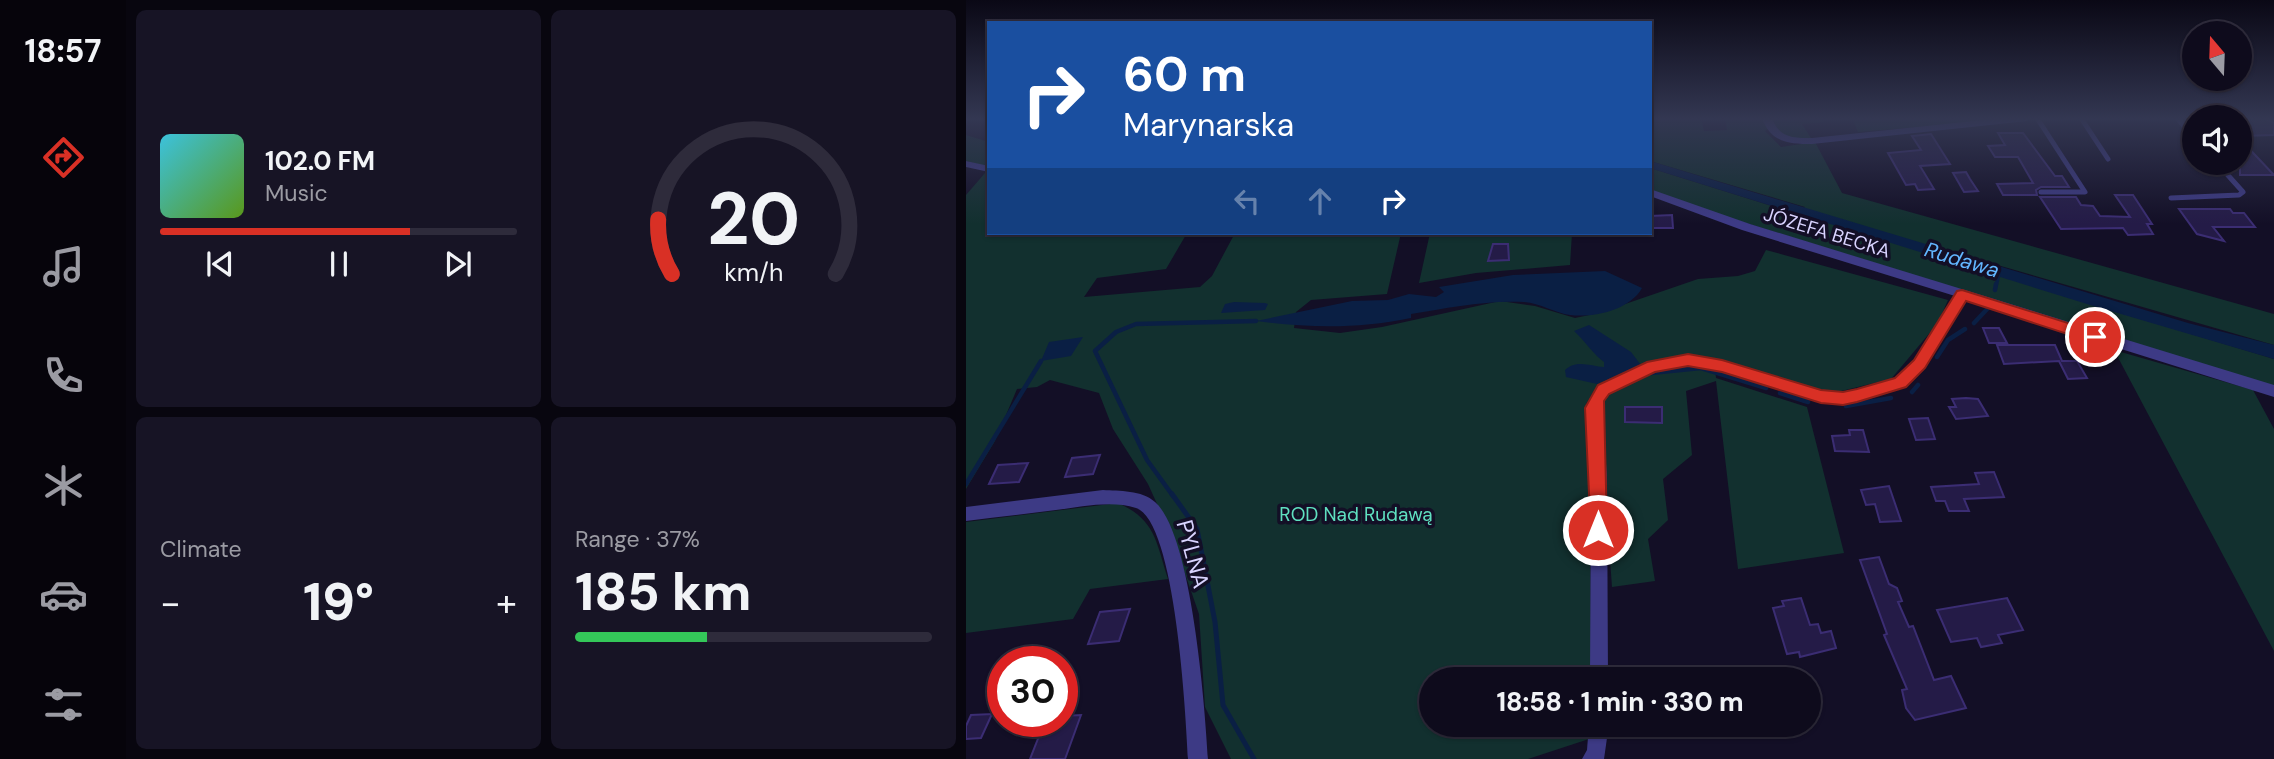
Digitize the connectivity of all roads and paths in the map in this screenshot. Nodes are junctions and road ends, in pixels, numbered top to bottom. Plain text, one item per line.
1 (2060, 153) edge
2 (2104, 153) edge
3 (2108, 159) dead end
4 (966, 164) edge
5 (987, 169) edge
6 (2228, 175) edge
7 (2041, 192) dead end
8 (1652, 193) edge
9 (2171, 198) dead end
10 (1962, 295) junction
11 (2274, 391) edge
12 (966, 514) edge
13 (1599, 667) edge
14 (1598, 737) edge
15 (1198, 759) edge
16 (1592, 759) edge

1 - 7 lane
2 - 3 lane
4 - 5 street
6 - 9 lane
8 - 10 street, JÓZEFA BECKA
10 - 11 street, JÓZEFA BECKA
10 - 13 street
12 - 15 street, PYLNA
14 - 16 street

